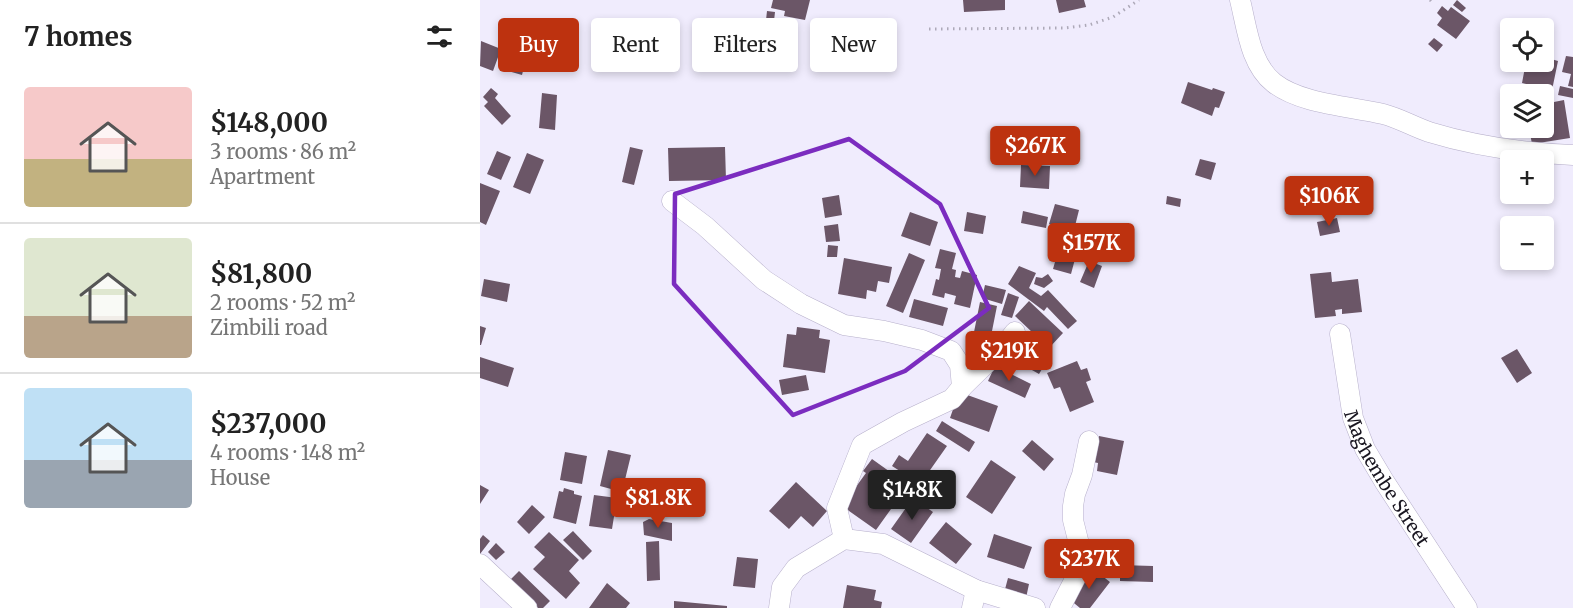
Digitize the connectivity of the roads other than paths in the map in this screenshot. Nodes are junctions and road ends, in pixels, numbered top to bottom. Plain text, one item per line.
1 (1240, 0) edge
2 (1573, 155) edge
3 (672, 201) dead end
4 (1015, 332) dead end
5 (1340, 334) dead end
6 (962, 387) junction
7 (1089, 441) dead end
8 (844, 539) junction
9 (480, 564) edge
10 (974, 599) edge
11 (527, 608) edge
12 (779, 608) edge
13 (1035, 608) edge
14 (1060, 608) edge
15 (1467, 608) edge

1 - 2 street
3 - 6 street
4 - 6 street
5 - 15 street, Maghembe Street
6 - 8 street
7 - 14 street
8 - 10 street
8 - 12 street
9 - 11 street
10 - 13 street

